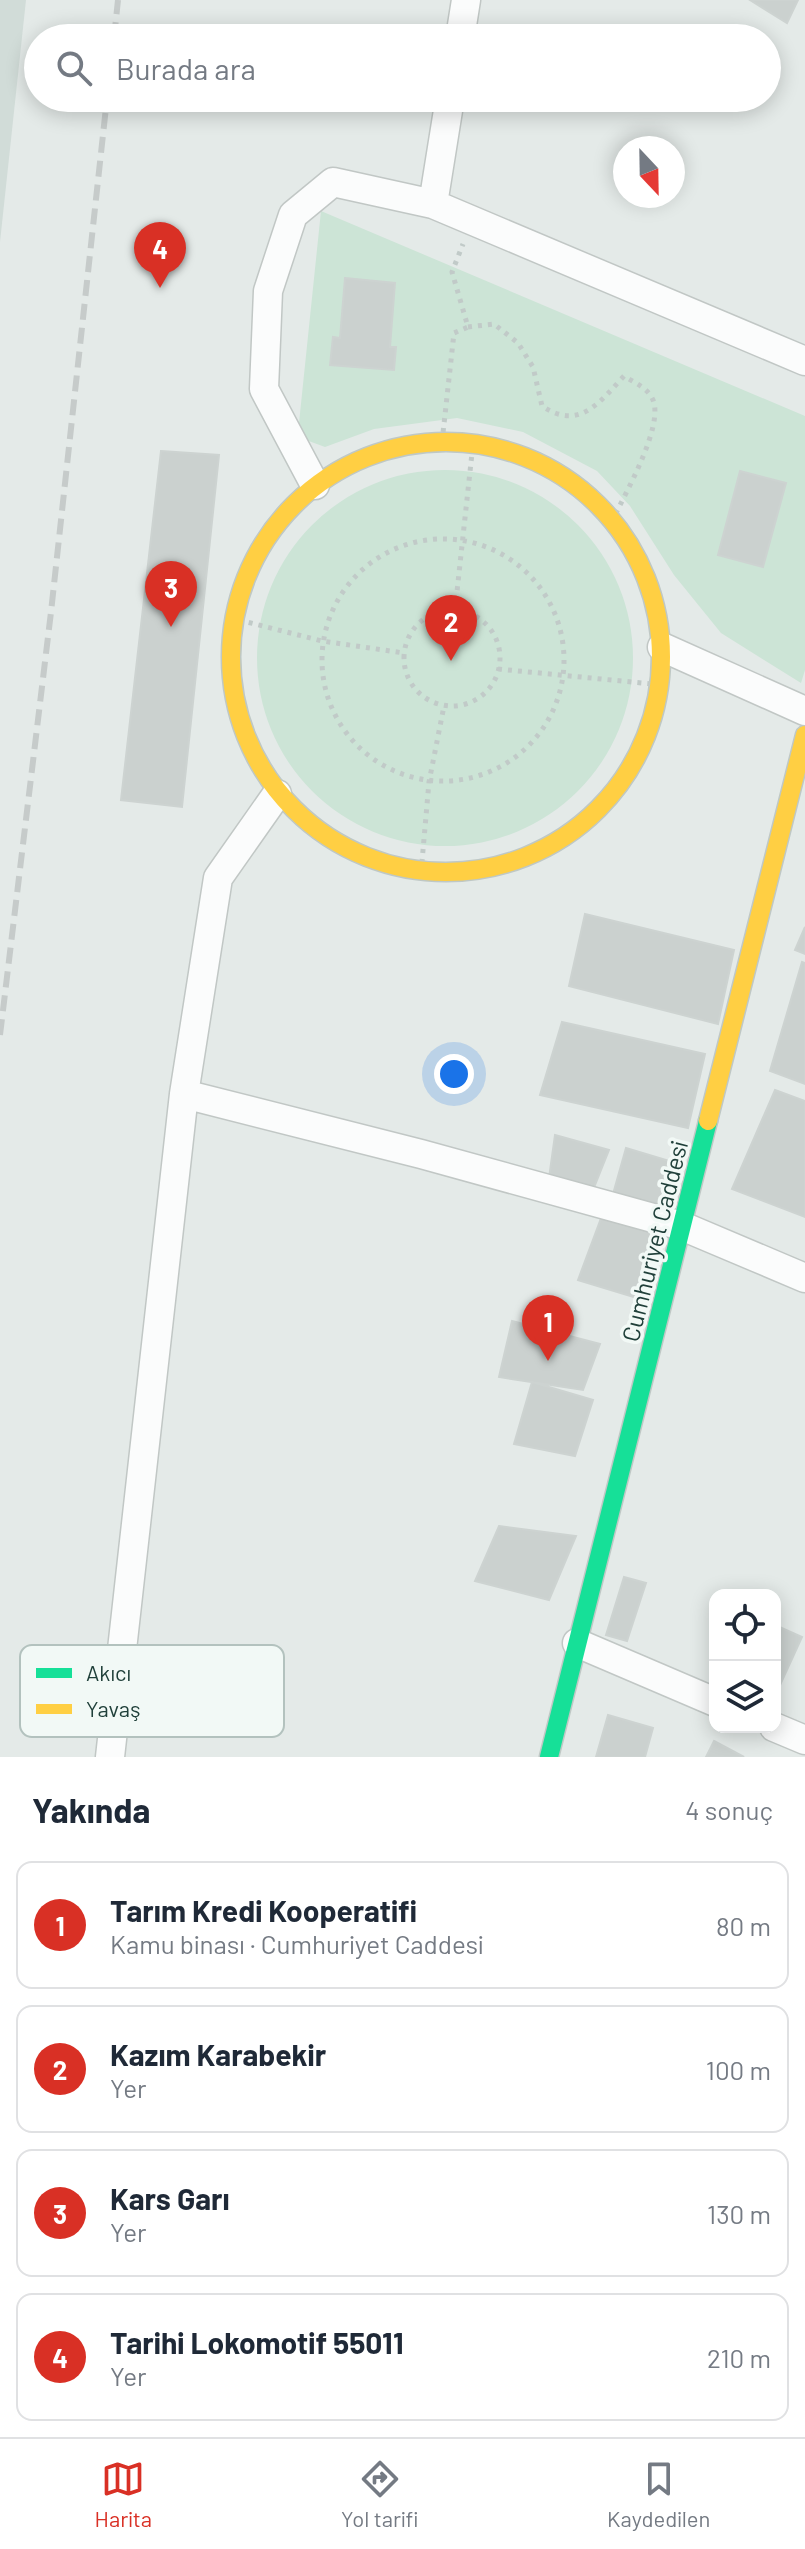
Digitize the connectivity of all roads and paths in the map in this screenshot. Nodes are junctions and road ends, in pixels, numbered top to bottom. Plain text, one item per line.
1 (466, 0) edge
2 (462, 24) edge
3 (448, 112) edge
4 (433, 204) junction
5 (471, 221) junction
6 (468, 327) junction
7 (805, 361) edge
8 (442, 442) junction
9 (473, 444) junction
10 (315, 485) junction
11 (613, 519) junction
12 (462, 540) junction
13 (455, 610) junction
14 (239, 620) junction
15 (322, 641) junction
16 (662, 647) junction
17 (404, 653) junction
18 (498, 669) junction
19 (564, 674) junction
20 (663, 685) junction
21 (444, 706) junction
22 (805, 711) edge
23 (805, 735) edge
24 (429, 782) junction
25 (277, 794) junction
26 (798, 802) edge
27 (421, 873) junction
28 (184, 1094) junction
29 (682, 1226) junction
30 (805, 1278) edge
31 (577, 1643) junction
32 (123, 1645) edge
33 (709, 1699) edge
34 (781, 1730) edge
35 (112, 1737) edge
36 (805, 1740) edge
37 (110, 1757) edge
38 (549, 1757) edge

1 - 2 street
3 - 4 street
4 - 5 street
4 - 10 street
5 - 6 path
5 - 7 street
6 - 8 path
6 - 11 path
8 - 9 street
8 - 10 street
9 - 11 street
9 - 12 path
10 - 14 street
11 - 16 street
12 - 13 path
12 - 15 path
12 - 19 path
13 - 17 path
13 - 18 path
14 - 15 path
14 - 25 street
15 - 17 path
15 - 24 path
16 - 20 street
16 - 22 street
17 - 21 path
18 - 19 path
18 - 21 path
19 - 20 path
19 - 24 path
20 - 27 street
21 - 24 path
23 - 26 street, Cumhuriyet Caddesi
24 - 27 path
25 - 27 street
25 - 28 street
26 - 29 street, Cumhuriyet Caddesi
28 - 29 street
28 - 32 street
29 - 30 street
29 - 31 street, Cumhuriyet Caddesi
31 - 33 street
31 - 38 street, Cumhuriyet Caddesi
34 - 36 street
35 - 37 street

